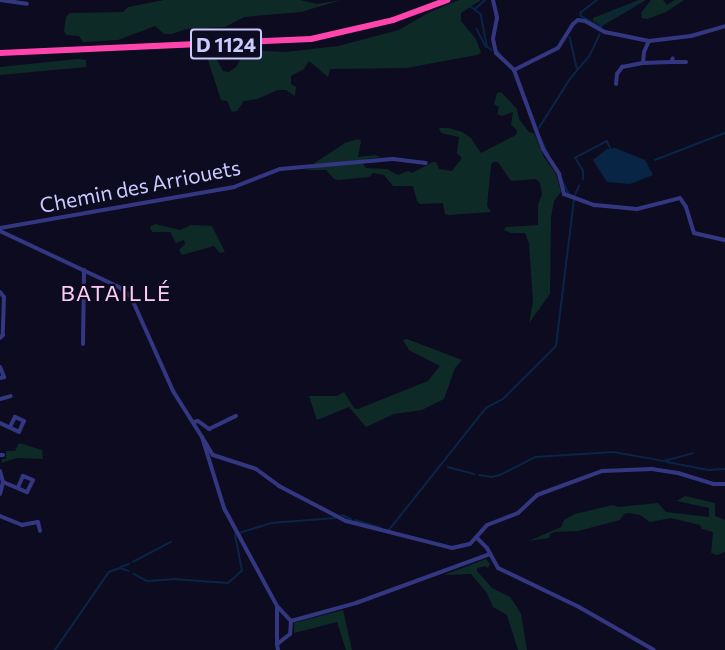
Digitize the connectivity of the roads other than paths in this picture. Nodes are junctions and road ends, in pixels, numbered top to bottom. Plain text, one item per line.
1 (0, 0) edge
2 (447, 0) edge
3 (493, 0) edge
4 (27, 4) dead end
5 (725, 26) edge
6 (649, 41) junction
7 (0, 53) edge
8 (686, 62) dead end
9 (644, 63) junction
10 (514, 70) junction
11 (616, 84) dead end
12 (426, 163) dead end
13 (0, 229) edge
14 (725, 240) edge
15 (84, 270) junction
16 (0, 292) edge
17 (0, 338) edge
18 (83, 344) dead end
19 (0, 367) edge
20 (0, 378) edge
21 (10, 396) dead end
22 (0, 399) edge
23 (236, 416) dead end
24 (194, 422) dead end
25 (0, 423) edge
26 (10, 427) dead end
27 (202, 437) junction
28 (0, 471) edge
29 (3, 482) junction
30 (725, 484) edge
31 (18, 487) dead end
32 (0, 494) edge
33 (0, 516) edge
34 (40, 531) dead end
35 (477, 538) junction
36 (490, 554) junction
37 (277, 606) junction
38 (291, 621) junction
39 (277, 644) junction
40 (278, 650) edge
41 (654, 650) edge

1 - 4 street
2 - 7 highway, D 1124
3 - 10 street
5 - 6 street
6 - 9 street
6 - 10 street
8 - 9 street
9 - 11 street
10 - 14 street
12 - 13 street, Chemin des Arriouets
13 - 15 street
15 - 18 street
15 - 27 street
16 - 17 street
19 - 20 street
21 - 22 street
23 - 24 street
25 - 26 street
27 - 35 street
27 - 37 street
28 - 29 street
29 - 31 street
29 - 32 street
30 - 35 street
33 - 34 street
35 - 36 street
36 - 38 street
36 - 41 street
37 - 38 street
37 - 39 street
38 - 39 street
39 - 40 street

